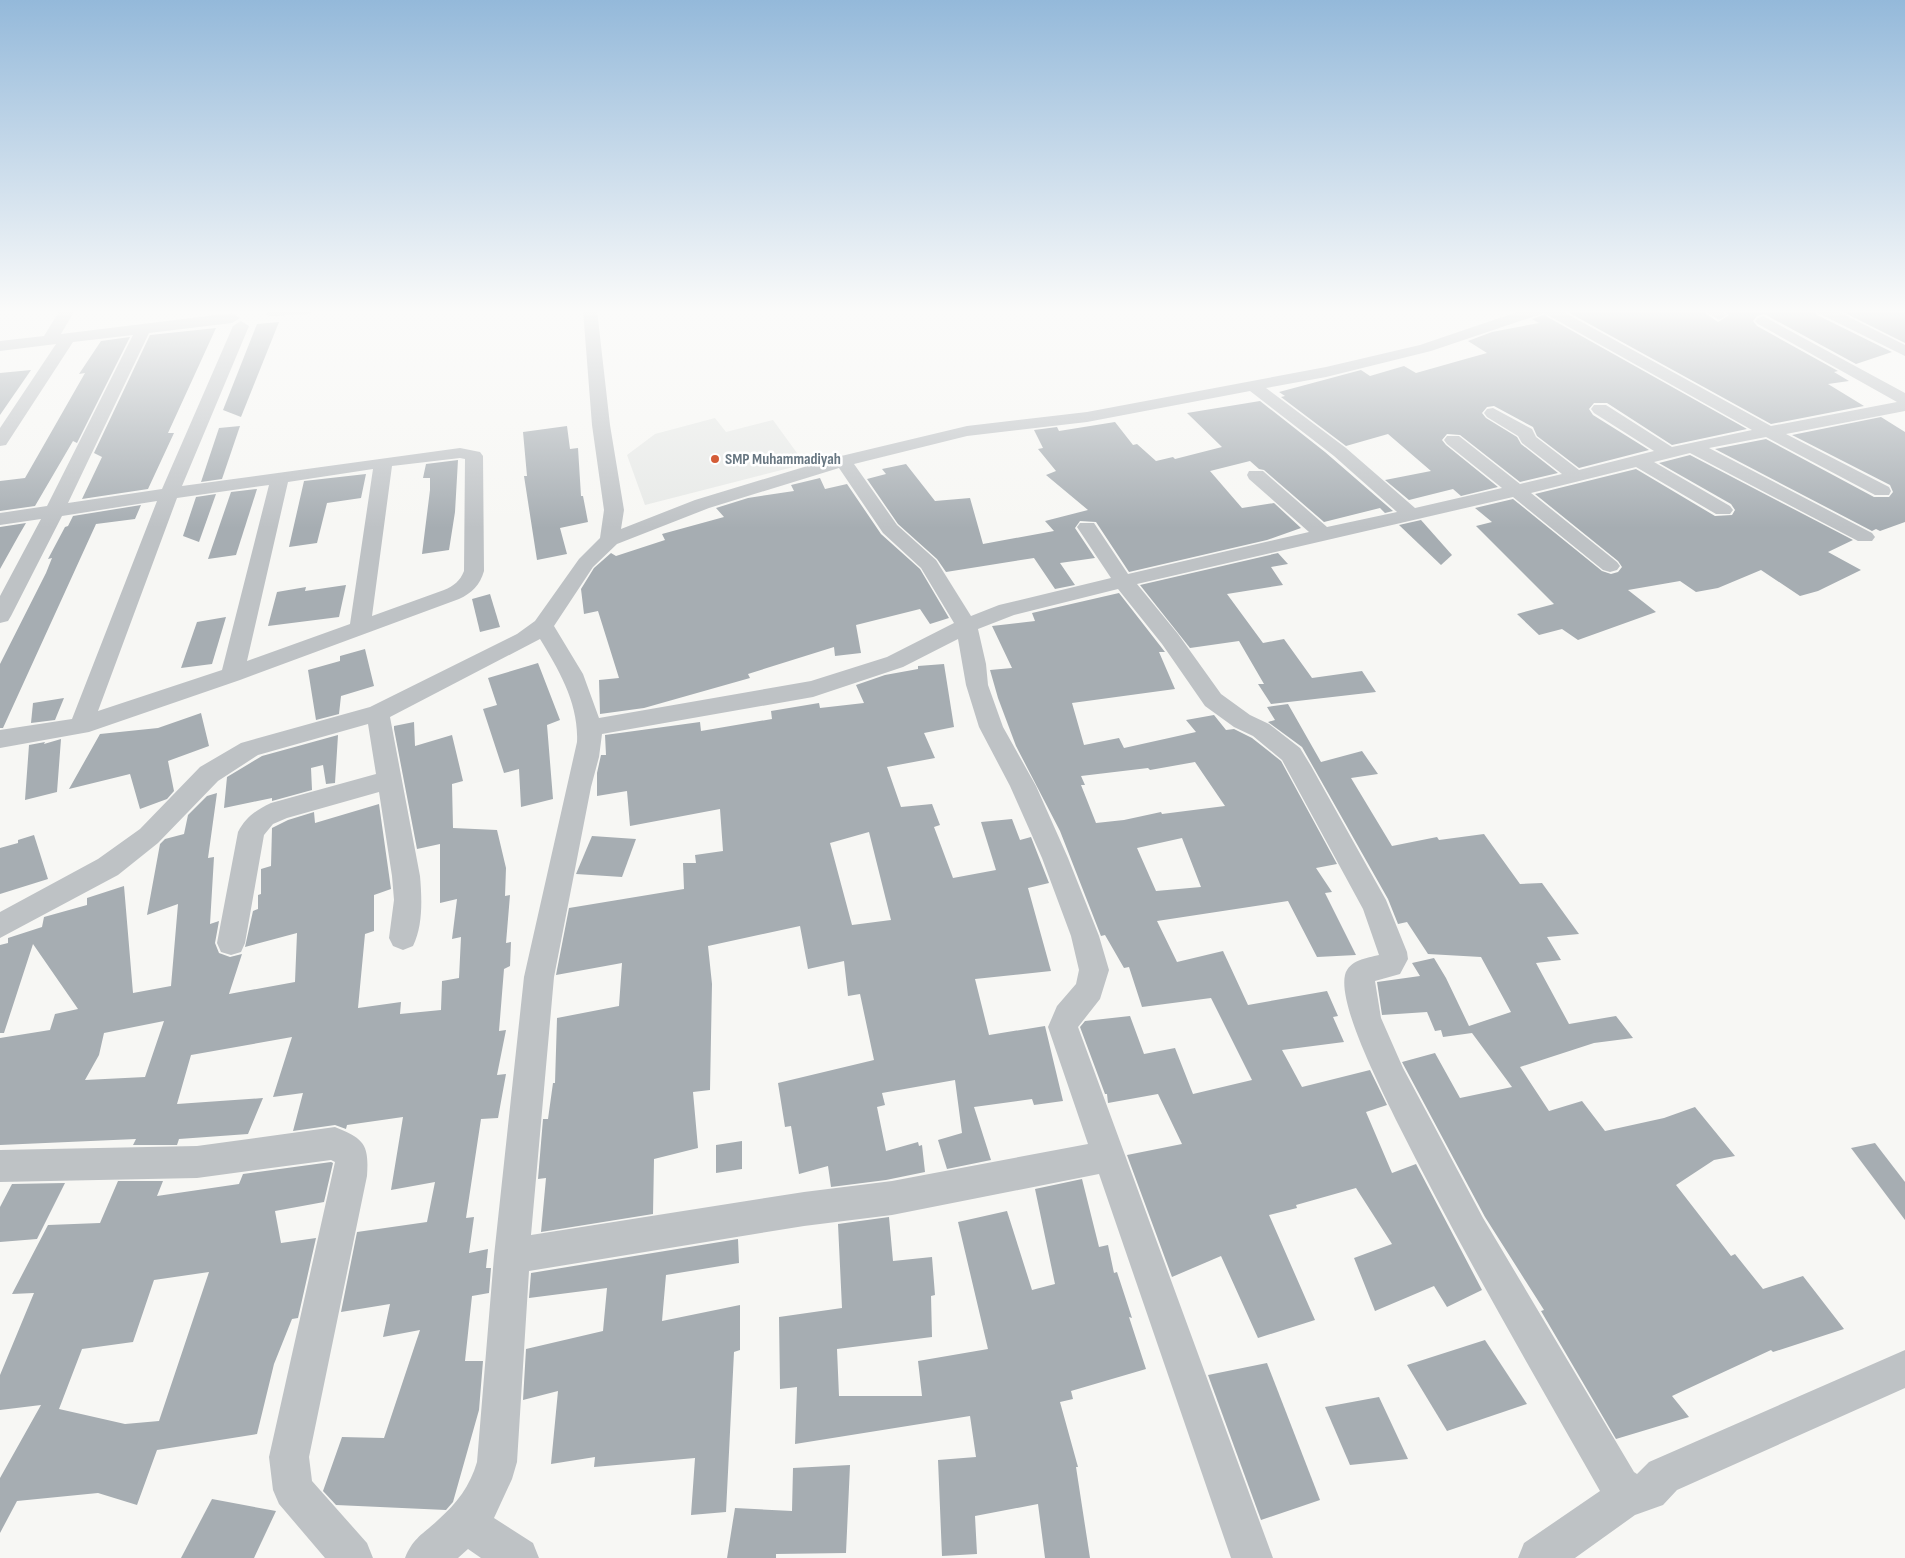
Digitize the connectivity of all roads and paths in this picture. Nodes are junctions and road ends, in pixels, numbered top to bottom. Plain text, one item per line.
1 (38, 383) edge
2 (117, 383) edge
3 (219, 383) edge
4 (597, 383) edge
5 (1270, 383) edge
6 (1680, 383) edge
7 (1874, 383) edge
8 (1253, 386) junction
9 (1905, 400) edge
10 (1905, 406) edge
11 (1600, 409) dead end
12 (1493, 413) dead end
13 (1770, 432) junction
14 (1454, 440) dead end
15 (0, 441) edge
16 (1692, 447) junction
17 (1669, 453) junction
18 (1638, 460) junction
19 (843, 461) junction
20 (383, 462) junction
21 (1256, 474) dead end
22 (280, 477) junction
23 (1577, 477) junction
24 (1882, 491) dead end
25 (1515, 492) junction
26 (170, 493) junction
27 (55, 510) junction
28 (1723, 510) dead end
29 (1412, 516) junction
30 (0, 519) edge
31 (1087, 526) dead end
32 (1323, 534) junction
33 (1865, 537) dead end
34 (610, 540) junction
35 (1610, 566) dead end
36 (1123, 581) junction
37 (0, 616) edge
38 (543, 626) junction
39 (966, 626) junction
40 (360, 628) junction
41 (232, 675) junction
42 (378, 712) junction
43 (81, 726) junction
44 (590, 728) junction
45 (0, 739) edge
46 (388, 780) junction
47 (0, 926) edge
48 (403, 938) dead end
49 (231, 943) dead end
50 (1109, 1156) junction
51 (0, 1166) edge
52 (512, 1256) junction
53 (1905, 1369) edge
54 (1629, 1495) junction
55 (466, 1524) junction
56 (352, 1558) edge
57 (426, 1558) edge
58 (518, 1558) edge
59 (1252, 1558) edge
60 (1539, 1558) edge

1 - 15 street
2 - 27 street
3 - 26 street
4 - 34 street
5 - 8 street
6 - 13 street
7 - 9 street
8 - 19 street
8 - 29 street
10 - 13 street
11 - 17 street
12 - 23 street
13 - 16 street
13 - 24 street
14 - 25 street
16 - 17 street
16 - 33 street
17 - 18 street
18 - 23 street
18 - 28 street
19 - 34 street
19 - 39 street
20 - 22 street
20 - 40 street
20 - 40 street
21 - 32 street
22 - 26 street
22 - 41 street
23 - 25 street
25 - 29 street
25 - 35 street
26 - 27 street
26 - 43 street
27 - 30 street
27 - 37 street
29 - 32 street
31 - 36 street
32 - 36 street
34 - 38 street
36 - 39 street
36 - 54 street
38 - 42 street
38 - 44 street
39 - 44 street
39 - 50 street
40 - 41 street
41 - 43 street
42 - 46 street
42 - 47 street
43 - 45 street
44 - 52 street
46 - 48 street
46 - 49 street
50 - 52 street
50 - 59 street
51 - 56 street
52 - 55 street
53 - 54 street
54 - 60 street
55 - 57 street
55 - 58 street

